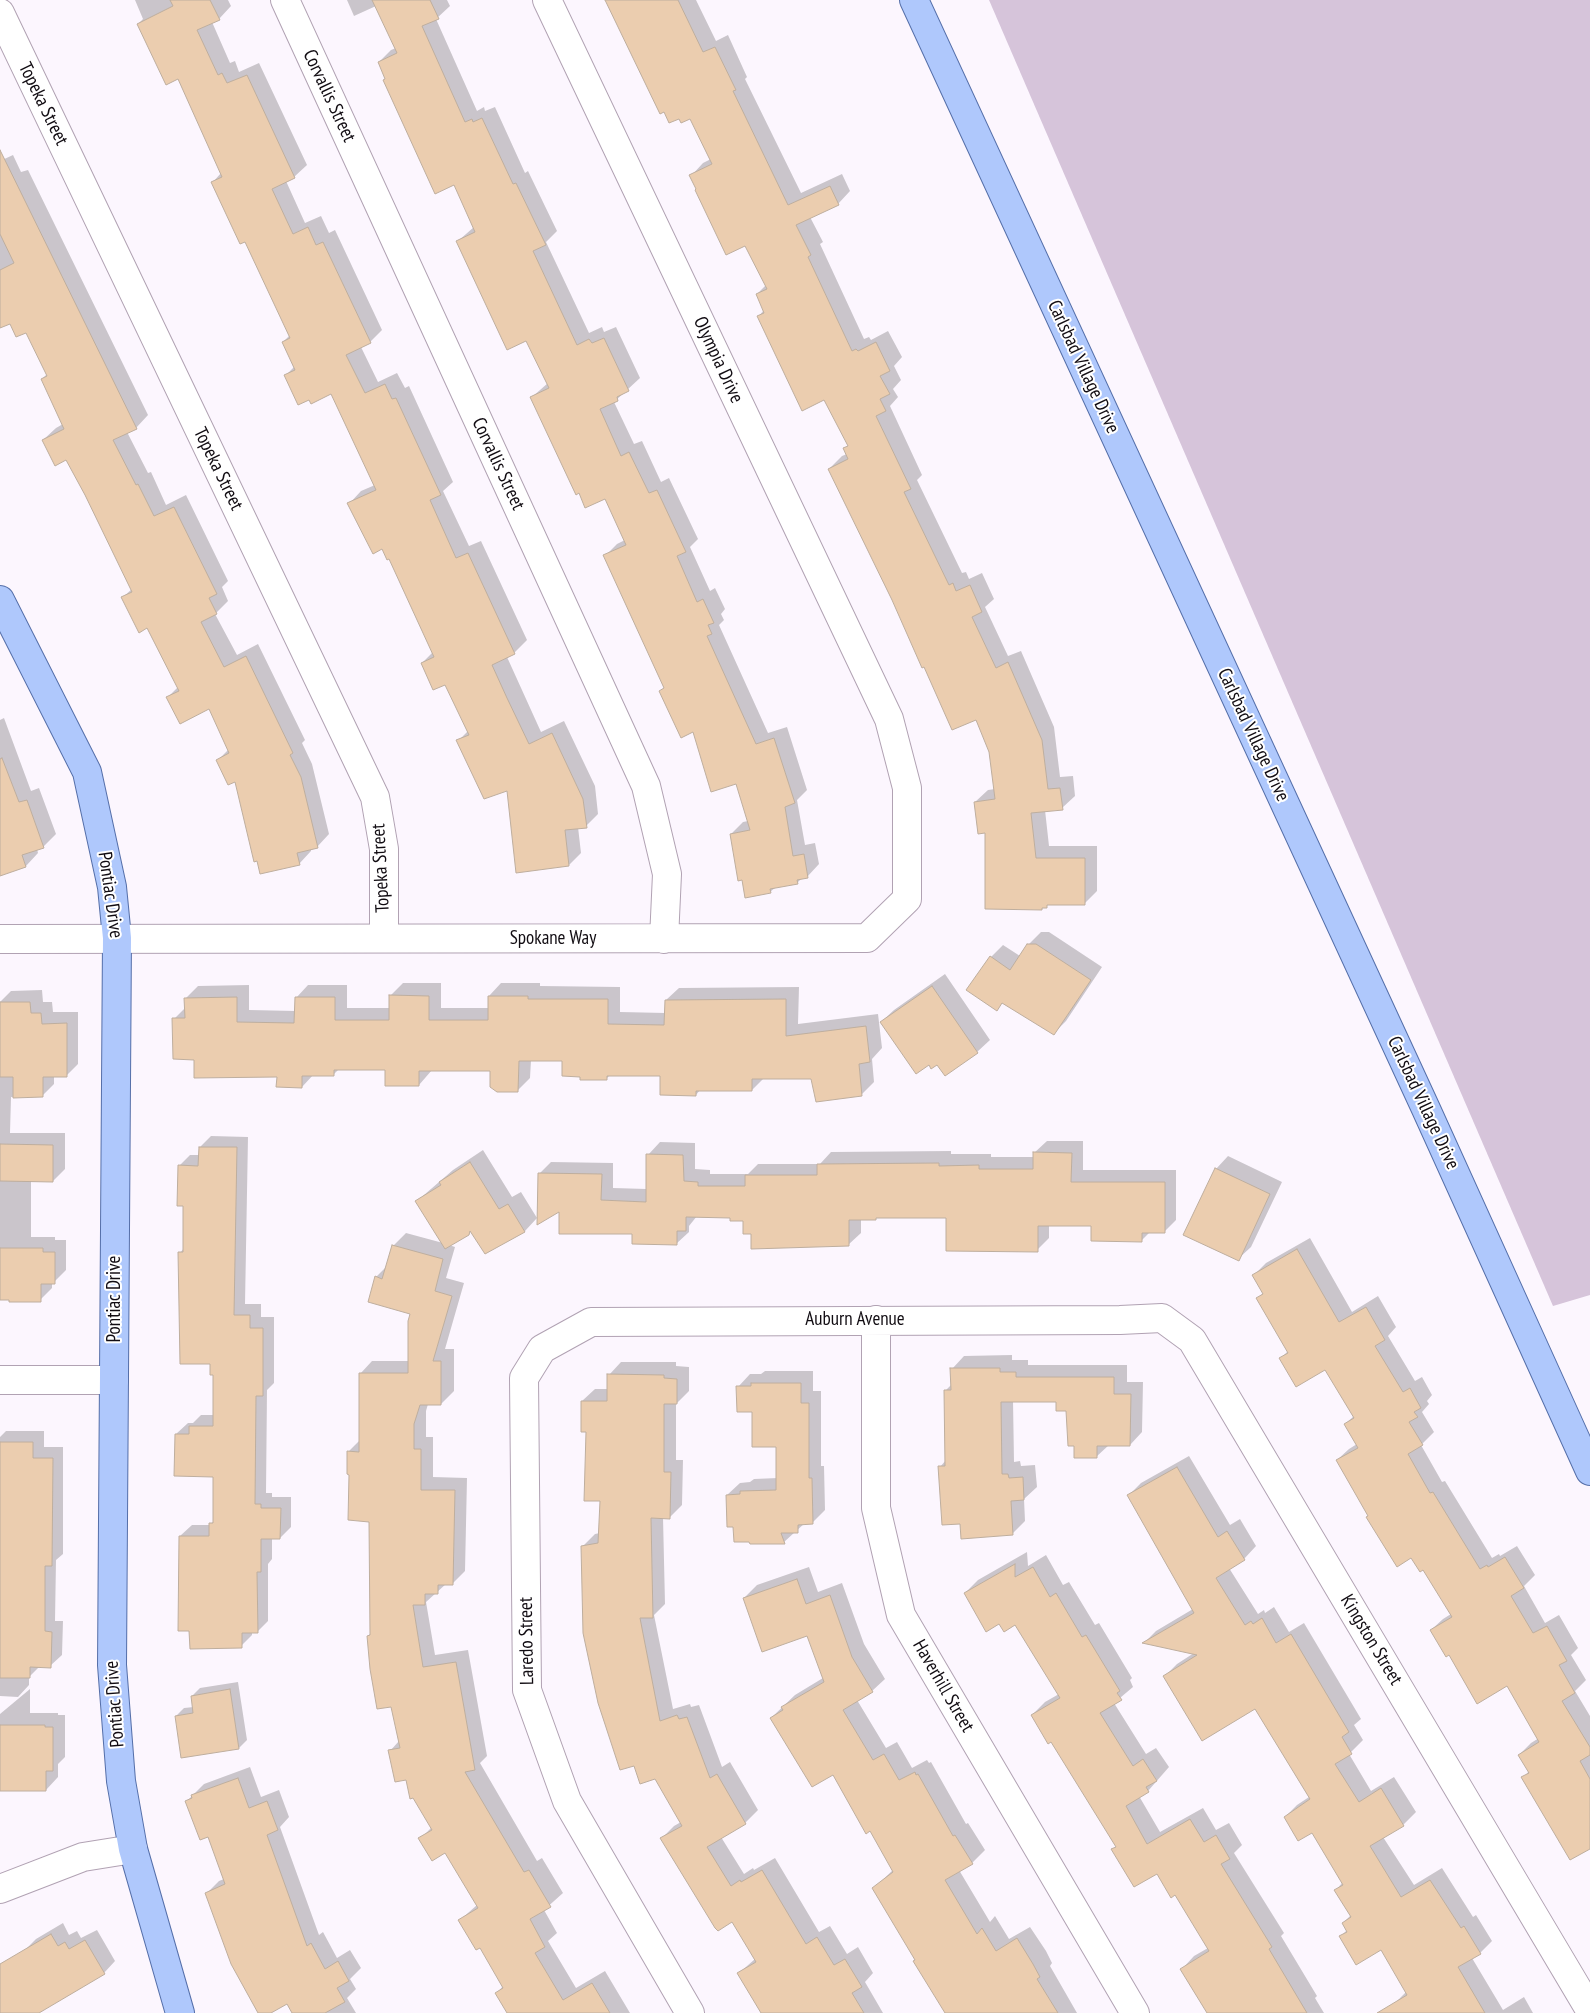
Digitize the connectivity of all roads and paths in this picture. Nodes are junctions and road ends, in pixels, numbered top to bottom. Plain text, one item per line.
1 (284, 0) edge
2 (547, 0) edge
3 (914, 0) edge
4 (0, 13) edge
5 (0, 600) edge
6 (889, 719) joint
7 (117, 938) junction
8 (384, 938) junction
9 (0, 939) edge
10 (664, 939) junction
11 (876, 1320) junction
12 (1120, 1320) joint
13 (591, 1322) joint
14 (0, 1380) edge
15 (114, 1380) junction
16 (1590, 1471) edge
17 (132, 1849) junction
18 (0, 1889) edge
19 (1590, 2010) edge
20 (180, 2013) edge
21 (690, 2013) edge
22 (1135, 2013) edge

1 - 10 street, Corvallis Street
2 - 6 street, Olympia Drive
3 - 16 main road, Carlsbad Village Drive
4 - 8 street, Topeka Street
5 - 7 main road, Pontiac Drive
6 - 10 street, Spokane Way
7 - 8 street, Spokane Way
7 - 9 street, Spokane Way
7 - 15 main road, Pontiac Drive
8 - 10 street, Spokane Way
11 - 12 street, Auburn Avenue
11 - 13 street, Auburn Avenue
11 - 22 street, Haverhill Street
12 - 19 street, Kingston Street
13 - 21 street, Laredo Street
14 - 15 street
15 - 17 main road, Pontiac Drive
17 - 18 street
17 - 20 main road, Pontiac Drive

